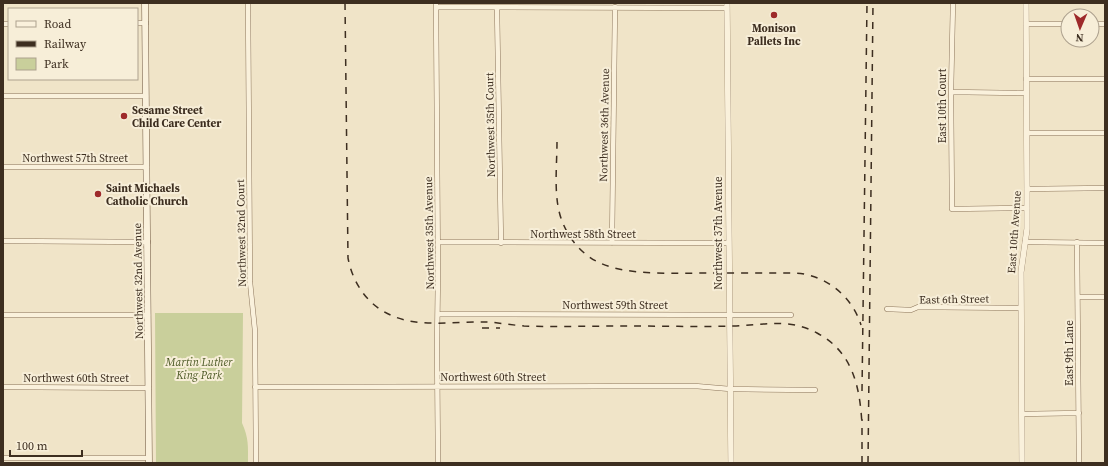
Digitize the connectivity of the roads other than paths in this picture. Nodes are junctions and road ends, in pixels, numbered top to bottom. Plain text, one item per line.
1 (146, 3) edge
2 (248, 3) edge
3 (953, 3) edge
4 (1026, 3) edge
5 (436, 5) edge
6 (727, 6) edge
7 (615, 7) junction
8 (497, 8) junction
9 (138, 23) edge
10 (146, 23) junction
11 (1026, 24) junction
12 (1060, 24) edge
13 (1026, 79) junction
14 (1105, 79) edge
15 (951, 92) junction
16 (1026, 93) junction
17 (3, 96) edge
18 (146, 96) junction
19 (1027, 133) junction
20 (1105, 133) edge
21 (3, 167) edge
22 (147, 167) junction
23 (1027, 188) junction
24 (1105, 188) edge
25 (1027, 208) junction
26 (3, 241) edge
27 (148, 242) junction
28 (438, 242) junction
29 (1025, 242) junction
30 (1077, 242) junction
31 (501, 243) junction
32 (612, 243) junction
33 (728, 243) junction
34 (1105, 243) edge
35 (1078, 297) junction
36 (1105, 297) edge
37 (1021, 308) junction
38 (887, 309) dead end
39 (438, 314) junction
40 (3, 315) edge
41 (148, 315) junction
42 (728, 315) junction
43 (791, 315) dead end
44 (437, 386) junction
45 (3, 387) edge
46 (255, 387) junction
47 (149, 388) junction
48 (730, 389) junction
49 (815, 390) dead end
50 (1078, 413) junction
51 (1022, 414) junction
52 (3, 458) edge
53 (149, 461) edge
54 (256, 463) edge
55 (438, 463) edge
56 (731, 463) edge
57 (1022, 463) edge
58 (1079, 463) edge

1 - 10 main road, Northwest 32nd Avenue
2 - 46 street, Northwest 32nd Court
3 - 15 street, East 10th Court
4 - 11 street, East 10th Avenue
5 - 8 street
5 - 28 street, Northwest 35th Avenue
6 - 7 street
6 - 33 street, Northwest 37th Avenue
7 - 8 street
7 - 32 street, Northwest 36th Avenue
8 - 31 street, Northwest 35th Court
9 - 10 street
10 - 18 main road, Northwest 32nd Avenue
11 - 12 street
11 - 13 street, East 10th Avenue
13 - 14 street
13 - 16 street, East 10th Avenue
15 - 16 street
15 - 25 street, East 10th Court
16 - 19 street, East 10th Avenue
17 - 18 street
18 - 22 main road, Northwest 32nd Avenue
19 - 20 street
19 - 23 street, East 10th Avenue
21 - 22 street, Northwest 57th Street
22 - 27 main road, Northwest 32nd Avenue
23 - 24 street
23 - 25 street, East 10th Avenue
25 - 29 street, East 10th Avenue
26 - 27 street
27 - 41 main road, Northwest 32nd Avenue
28 - 31 street, Northwest 58th Street
28 - 39 street, Northwest 35th Avenue
29 - 30 street
29 - 37 street, East 10th Avenue
30 - 34 street
30 - 35 street, East 9th Lane
31 - 32 street, Northwest 58th Street
32 - 33 street, Northwest 58th Street
33 - 42 street, Northwest 37th Avenue
35 - 36 street
35 - 50 street, East 9th Lane
37 - 38 street, East 6th Street
37 - 51 street, East 10th Avenue
39 - 42 street, Northwest 59th Street
39 - 44 street, Northwest 35th Avenue
40 - 41 street
41 - 47 main road, Northwest 32nd Avenue
42 - 43 street, Northwest 59th Street
42 - 48 street, Northwest 37th Avenue
44 - 46 street, Northwest 60th Street
44 - 48 street, Northwest 60th Street
44 - 55 street, Northwest 35th Avenue
45 - 47 street, Northwest 60th Street
46 - 54 street, Northwest 32nd Court
47 - 53 main road, Northwest 32nd Avenue
48 - 49 street, Northwest 60th Street
48 - 56 street, Northwest 37th Avenue
50 - 51 street
50 - 58 street, East 9th Lane
51 - 57 street, East 10th Avenue
52 - 53 street

